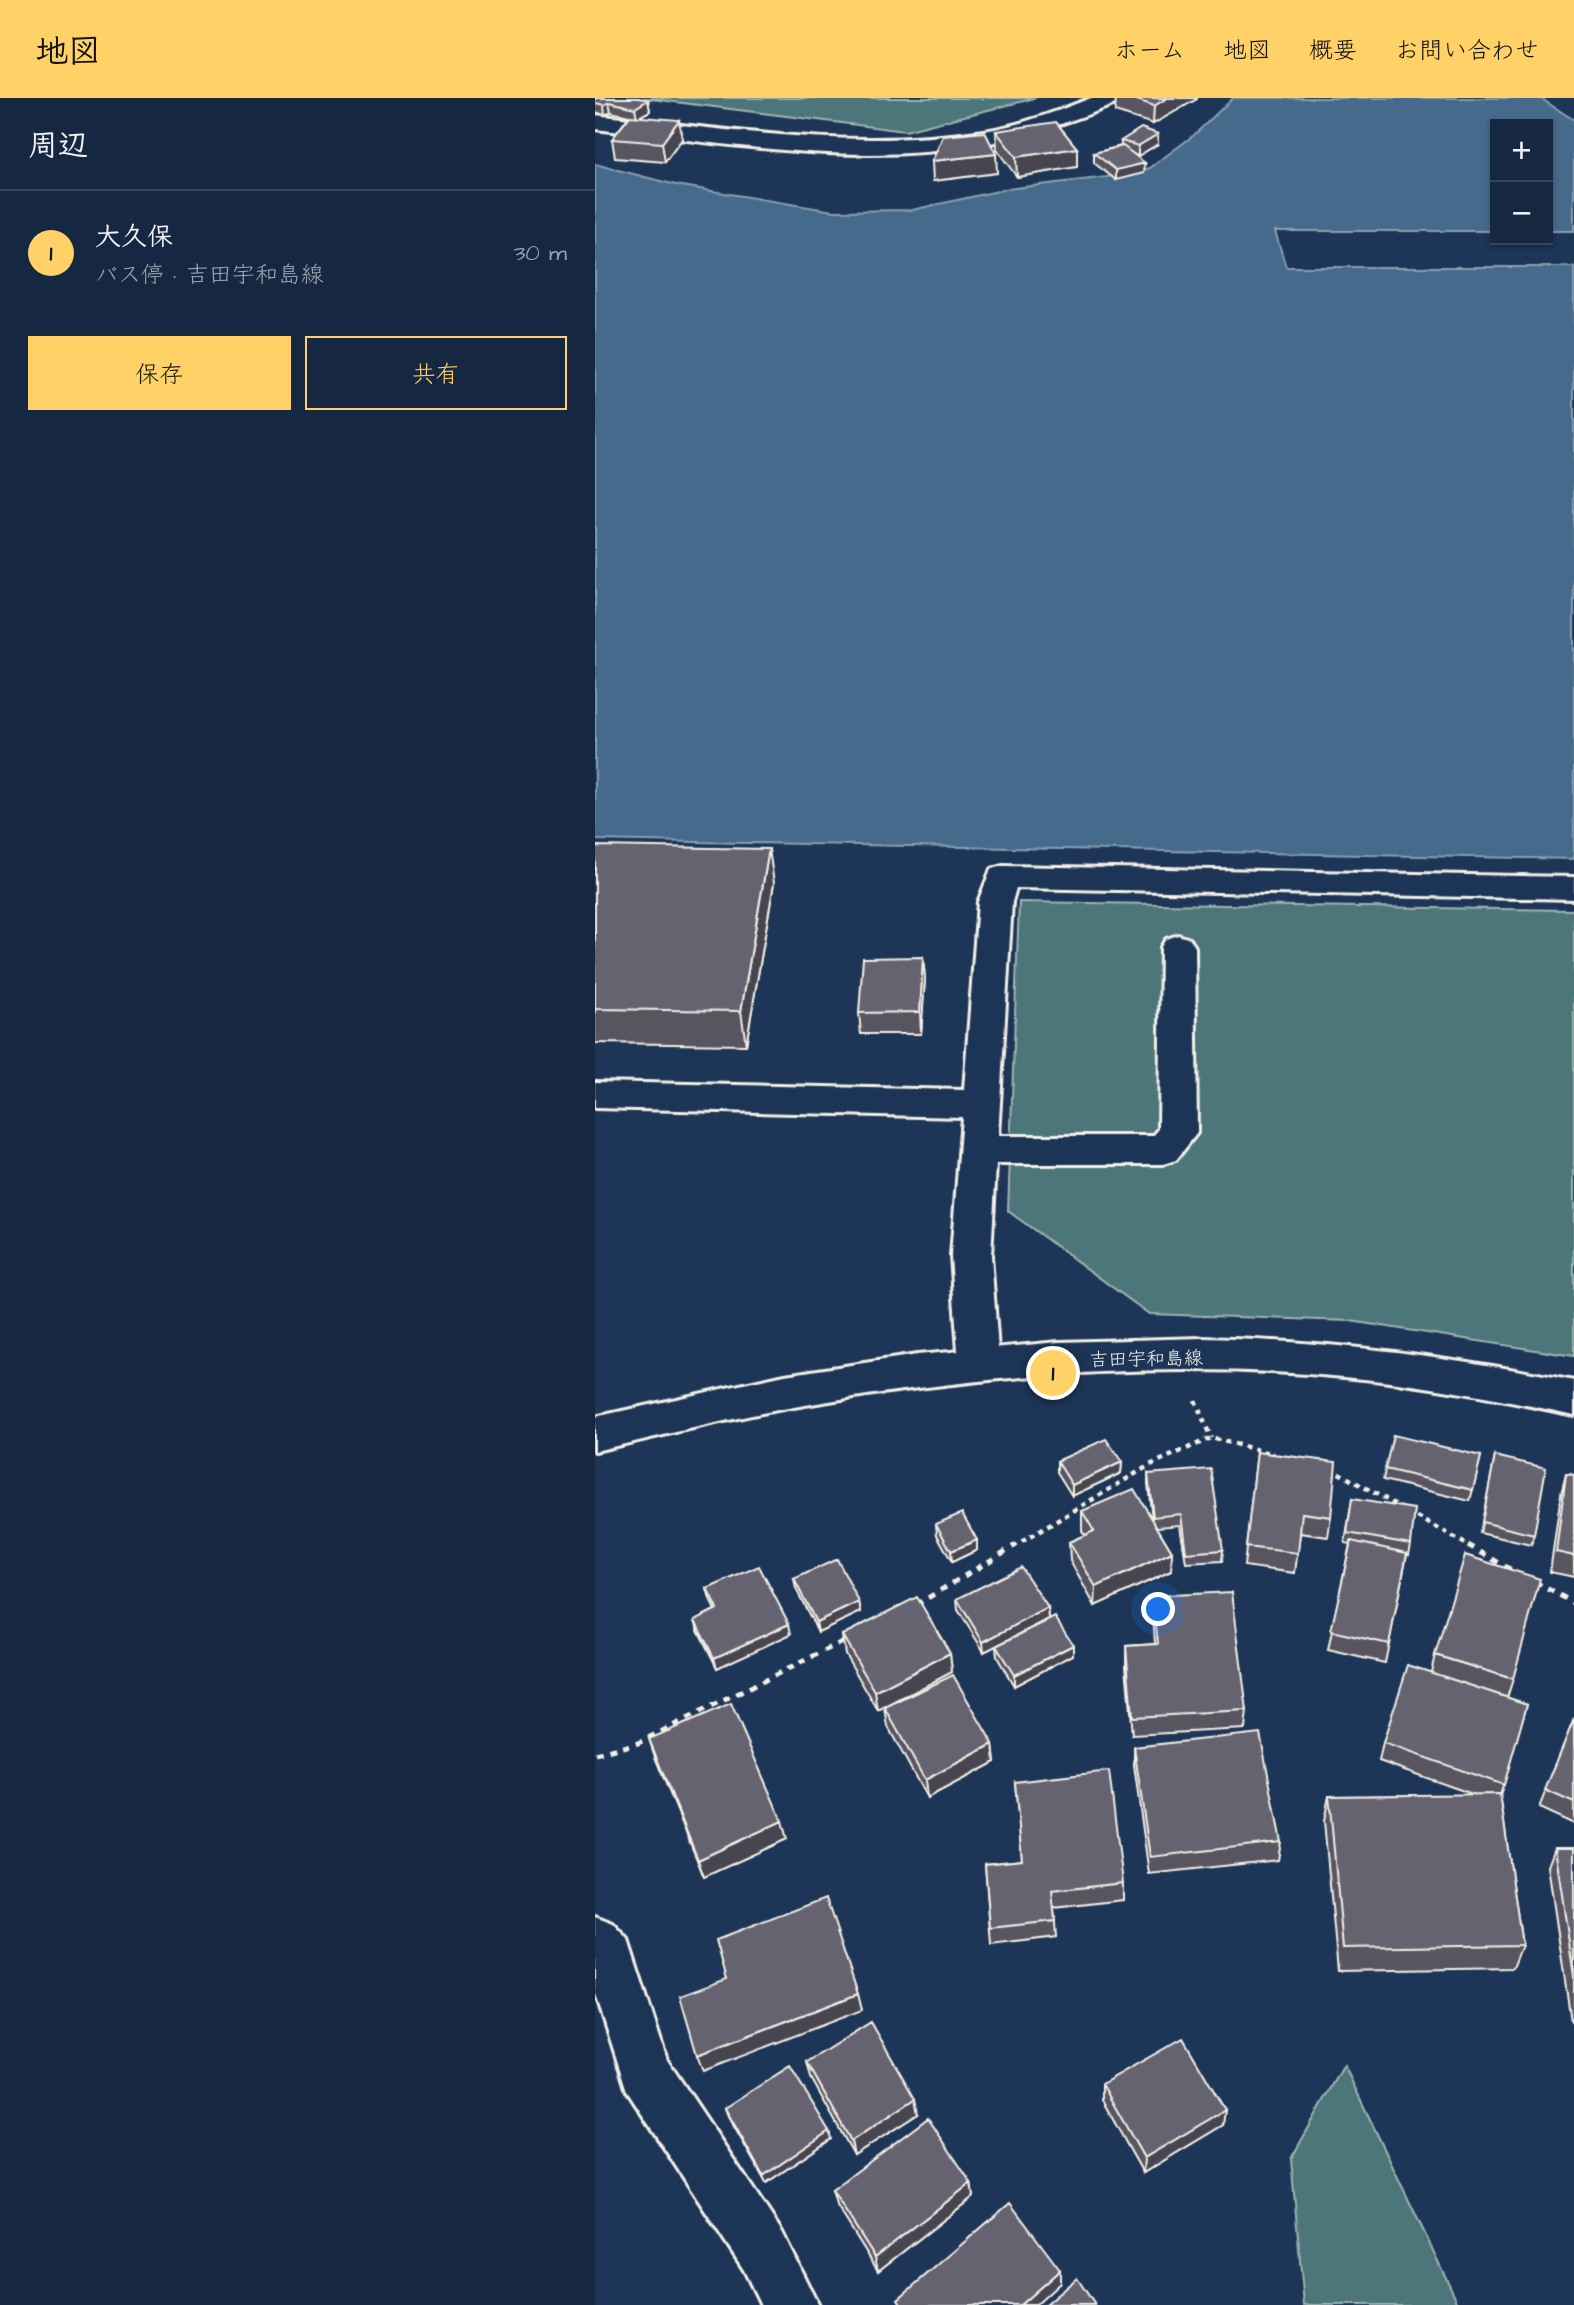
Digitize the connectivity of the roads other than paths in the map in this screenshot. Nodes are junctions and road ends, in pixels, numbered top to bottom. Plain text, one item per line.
1 (1110, 98) edge
2 (595, 122) edge
3 (1574, 888) edge
4 (1178, 947) dead end
5 (595, 1095) edge
6 (982, 1104) junction
7 (978, 1150) junction
8 (979, 1364) junction
9 (1574, 1398) edge
10 (595, 1434) edge
11 (595, 1941) edge
12 (790, 2305) edge

1 - 2 street
3 - 6 street
4 - 7 street
5 - 6 street
6 - 7 street
7 - 8 street
8 - 9 street, 吉田宇和島線
8 - 10 street, 吉田宇和島線
11 - 12 street

